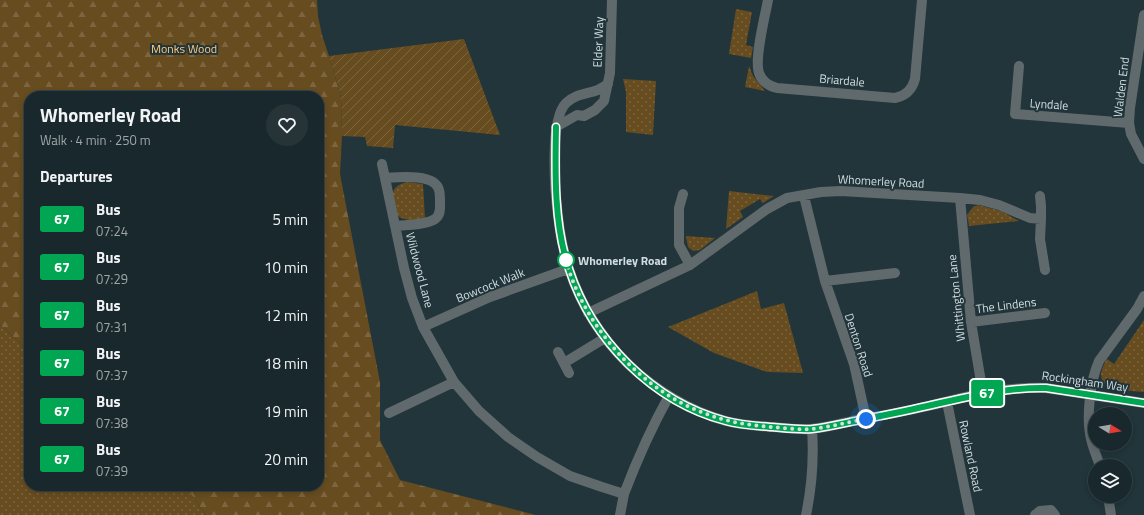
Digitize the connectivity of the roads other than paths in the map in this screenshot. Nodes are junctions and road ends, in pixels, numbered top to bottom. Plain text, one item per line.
1 (612, 0) edge
2 (768, 0) edge
3 (922, 0) edge
4 (1144, 15) edge
5 (1019, 66) dead end
6 (608, 84) junction
7 (1129, 123) junction
8 (556, 127) junction
9 (1144, 159) edge
10 (382, 164) dead end
11 (385, 178) junction
12 (682, 194) dead end
13 (804, 196) junction
14 (1040, 196) dead end
15 (960, 198) junction
16 (1040, 219) junction
17 (395, 226) junction
18 (690, 265) junction
19 (568, 268) junction
20 (1045, 270) dead end
21 (895, 273) dead end
22 (825, 281) junction
23 (1144, 296) edge
24 (588, 313) junction
25 (1044, 313) dead end
26 (971, 322) junction
27 (423, 327) junction
28 (605, 338) junction
29 (558, 352) dead end
30 (564, 363) junction
31 (569, 373) dead end
32 (454, 382) junction
33 (983, 394) junction
34 (1091, 394) junction
35 (669, 396) junction
36 (946, 402) junction
37 (1144, 403) edge
38 (389, 414) dead end
39 (866, 419) junction
40 (812, 429) junction
41 (1098, 459) edge
42 (624, 494) junction
43 (1109, 503) edge
44 (620, 515) edge
45 (806, 515) edge
46 (970, 515) edge
47 (1035, 515) edge
48 (1055, 515) edge
49 (1111, 515) edge

1 - 6 street, Elder Way
2 - 3 street, Briardale
4 - 7 street, Walden End
5 - 7 street, Lyndale
6 - 8 street, Elder Way
6 - 8 street, Elder Way
7 - 9 street, Walden End
8 - 19 street, Rockingham Way
10 - 11 street, Wildwood Lane
11 - 17 street, Wildwood Lane
11 - 17 street, Wildwood Lane
12 - 18 street
13 - 15 street, Whomerley Road
13 - 18 street, Whomerley Road
13 - 22 street, Denton Road
14 - 16 street
15 - 16 street, Whomerley Road
15 - 26 street, Whittington Lane
16 - 20 street
17 - 27 street, Wildwood Lane
18 - 24 street, Whomerley Road
19 - 24 street, Rockingham Way
19 - 27 street, Bowcock Walk
21 - 22 street
22 - 39 street, Denton Road
23 - 34 street
24 - 28 street, Rockingham Way
25 - 26 street, The Lindens
26 - 33 street, Whittington Lane
27 - 32 street, Wildwood Lane
28 - 30 street
28 - 35 street, Rockingham Way
29 - 30 street
30 - 31 street
32 - 38 street
32 - 42 street, Wildwood Lane
33 - 34 street, Rockingham Way
33 - 36 street, Rockingham Way
34 - 37 street, Rockingham Way
34 - 41 street
35 - 40 street, Rockingham Way
35 - 42 street
36 - 39 street, Rockingham Way
36 - 46 street, Rowland Road
39 - 40 street, Rockingham Way
40 - 45 street
42 - 44 street
43 - 49 street
47 - 48 street

